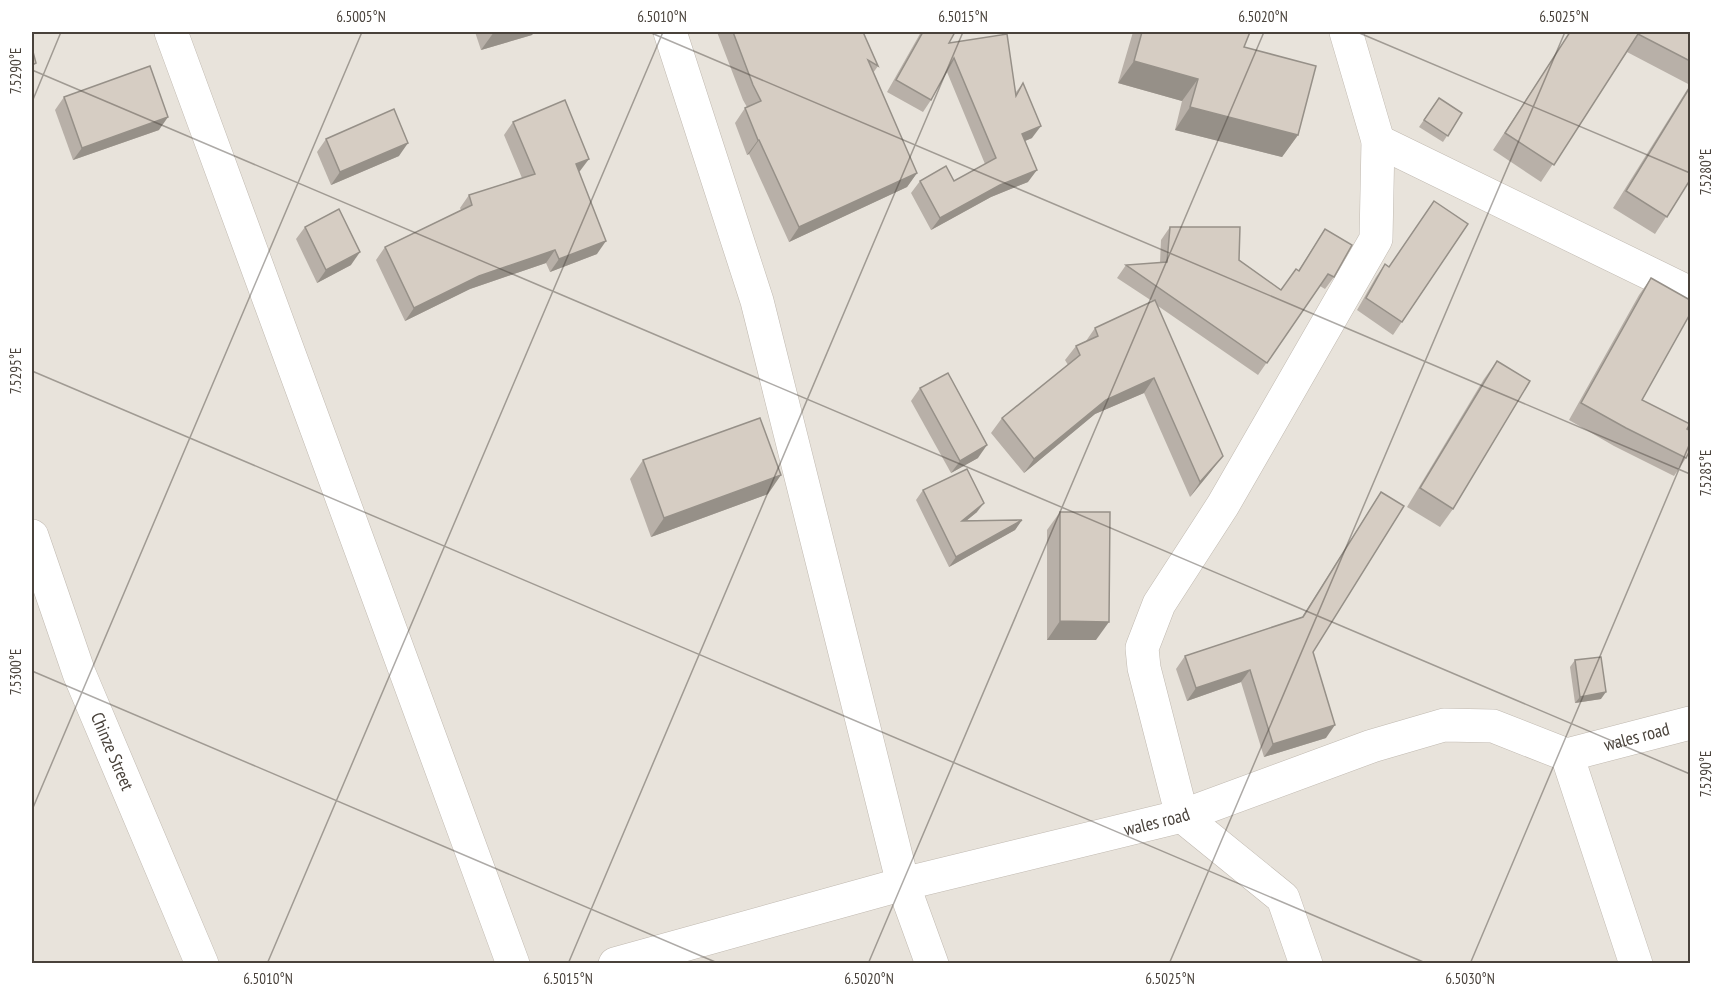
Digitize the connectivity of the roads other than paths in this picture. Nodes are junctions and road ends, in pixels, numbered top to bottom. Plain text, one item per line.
1 (171, 32) edge
2 (670, 32) edge
3 (1346, 32) edge
4 (1378, 141) junction
5 (1690, 293) edge
6 (32, 536) edge
7 (1690, 723) edge
8 (1567, 755) junction
9 (1182, 816) junction
10 (903, 884) junction
11 (202, 963) edge
12 (513, 963) edge
13 (615, 963) edge
14 (932, 963) edge
15 (1306, 963) edge
16 (1636, 963) edge

1 - 12 street
2 - 10 street
3 - 4 street
4 - 5 street
4 - 9 street
6 - 11 street, Chinze Street
7 - 8 street, wales road
8 - 9 street, wales road
8 - 16 street
9 - 10 street, wales road
9 - 15 street
10 - 13 street, wales road
10 - 14 street

